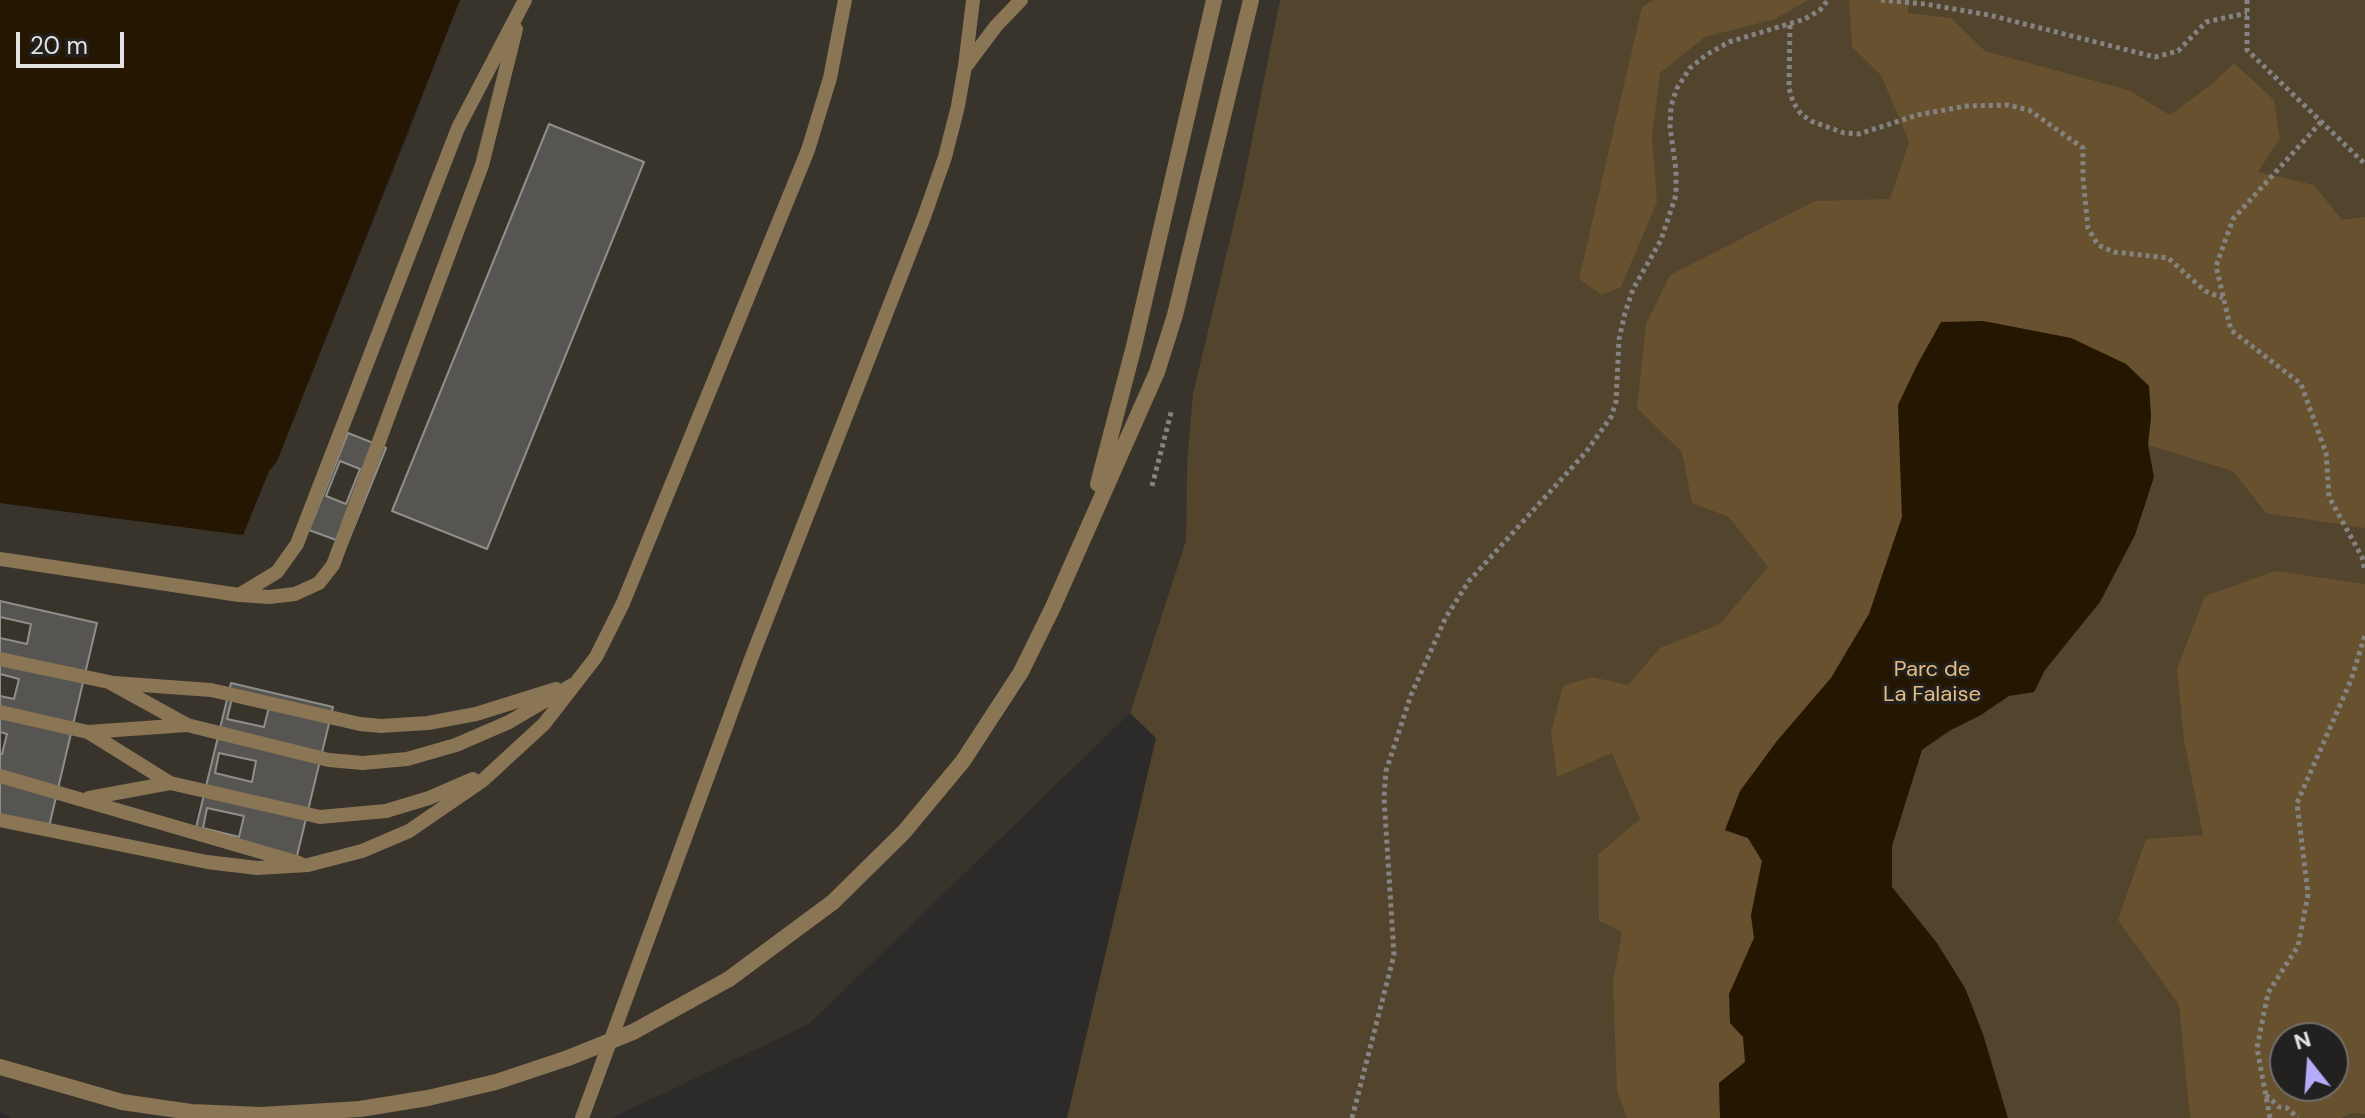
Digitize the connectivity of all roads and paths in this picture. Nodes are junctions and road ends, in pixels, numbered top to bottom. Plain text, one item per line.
1 (845, 0) edge
2 (973, 0) edge
3 (1021, 0) edge
4 (1214, 0) edge
5 (1251, 0) edge
6 (1828, 0) edge
7 (1881, 0) edge
8 (2247, 0) edge
9 (522, 7) edge
10 (2247, 13) junction
11 (1790, 25) junction
12 (965, 66) junction
13 (2321, 122) junction
14 (2365, 164) edge
15 (2223, 298) junction
16 (1088, 524) junction
17 (0, 559) edge
18 (2365, 571) edge
19 (239, 595) junction
20 (2365, 635) edge
21 (0, 659) edge
22 (580, 681) junction
23 (109, 682) junction
24 (0, 712) edge
25 (187, 725) junction
26 (88, 732) junction
27 (498, 767) junction
28 (0, 776) edge
29 (170, 783) junction
30 (85, 799) junction
31 (0, 820) edge
32 (308, 865) junction
33 (0, 1067) edge
34 (2266, 1094) junction
35 (582, 1118) edge
36 (1352, 1118) edge
37 (2270, 1118) edge
38 (2298, 1118) edge

1 - 22 lane
2 - 12 lane
3 - 12 lane
4 - 16 street
5 - 16 street
6 - 11 path
7 - 10 path
8 - 10 path
9 - 19 lane
9 - 19 lane
10 - 13 path
11 - 15 path
11 - 36 path
12 - 35 lane
13 - 14 path
13 - 15 path
15 - 18 path
16 - 33 street, bridge
17 - 19 lane
20 - 34 path
21 - 23 lane
22 - 23 lane
22 - 25 lane
22 - 27 lane
23 - 25 lane
24 - 26 lane
25 - 26 lane
26 - 29 lane
27 - 29 lane
27 - 32 lane
28 - 30 lane
29 - 30 lane
30 - 32 lane
31 - 32 lane
34 - 37 path
34 - 38 path

